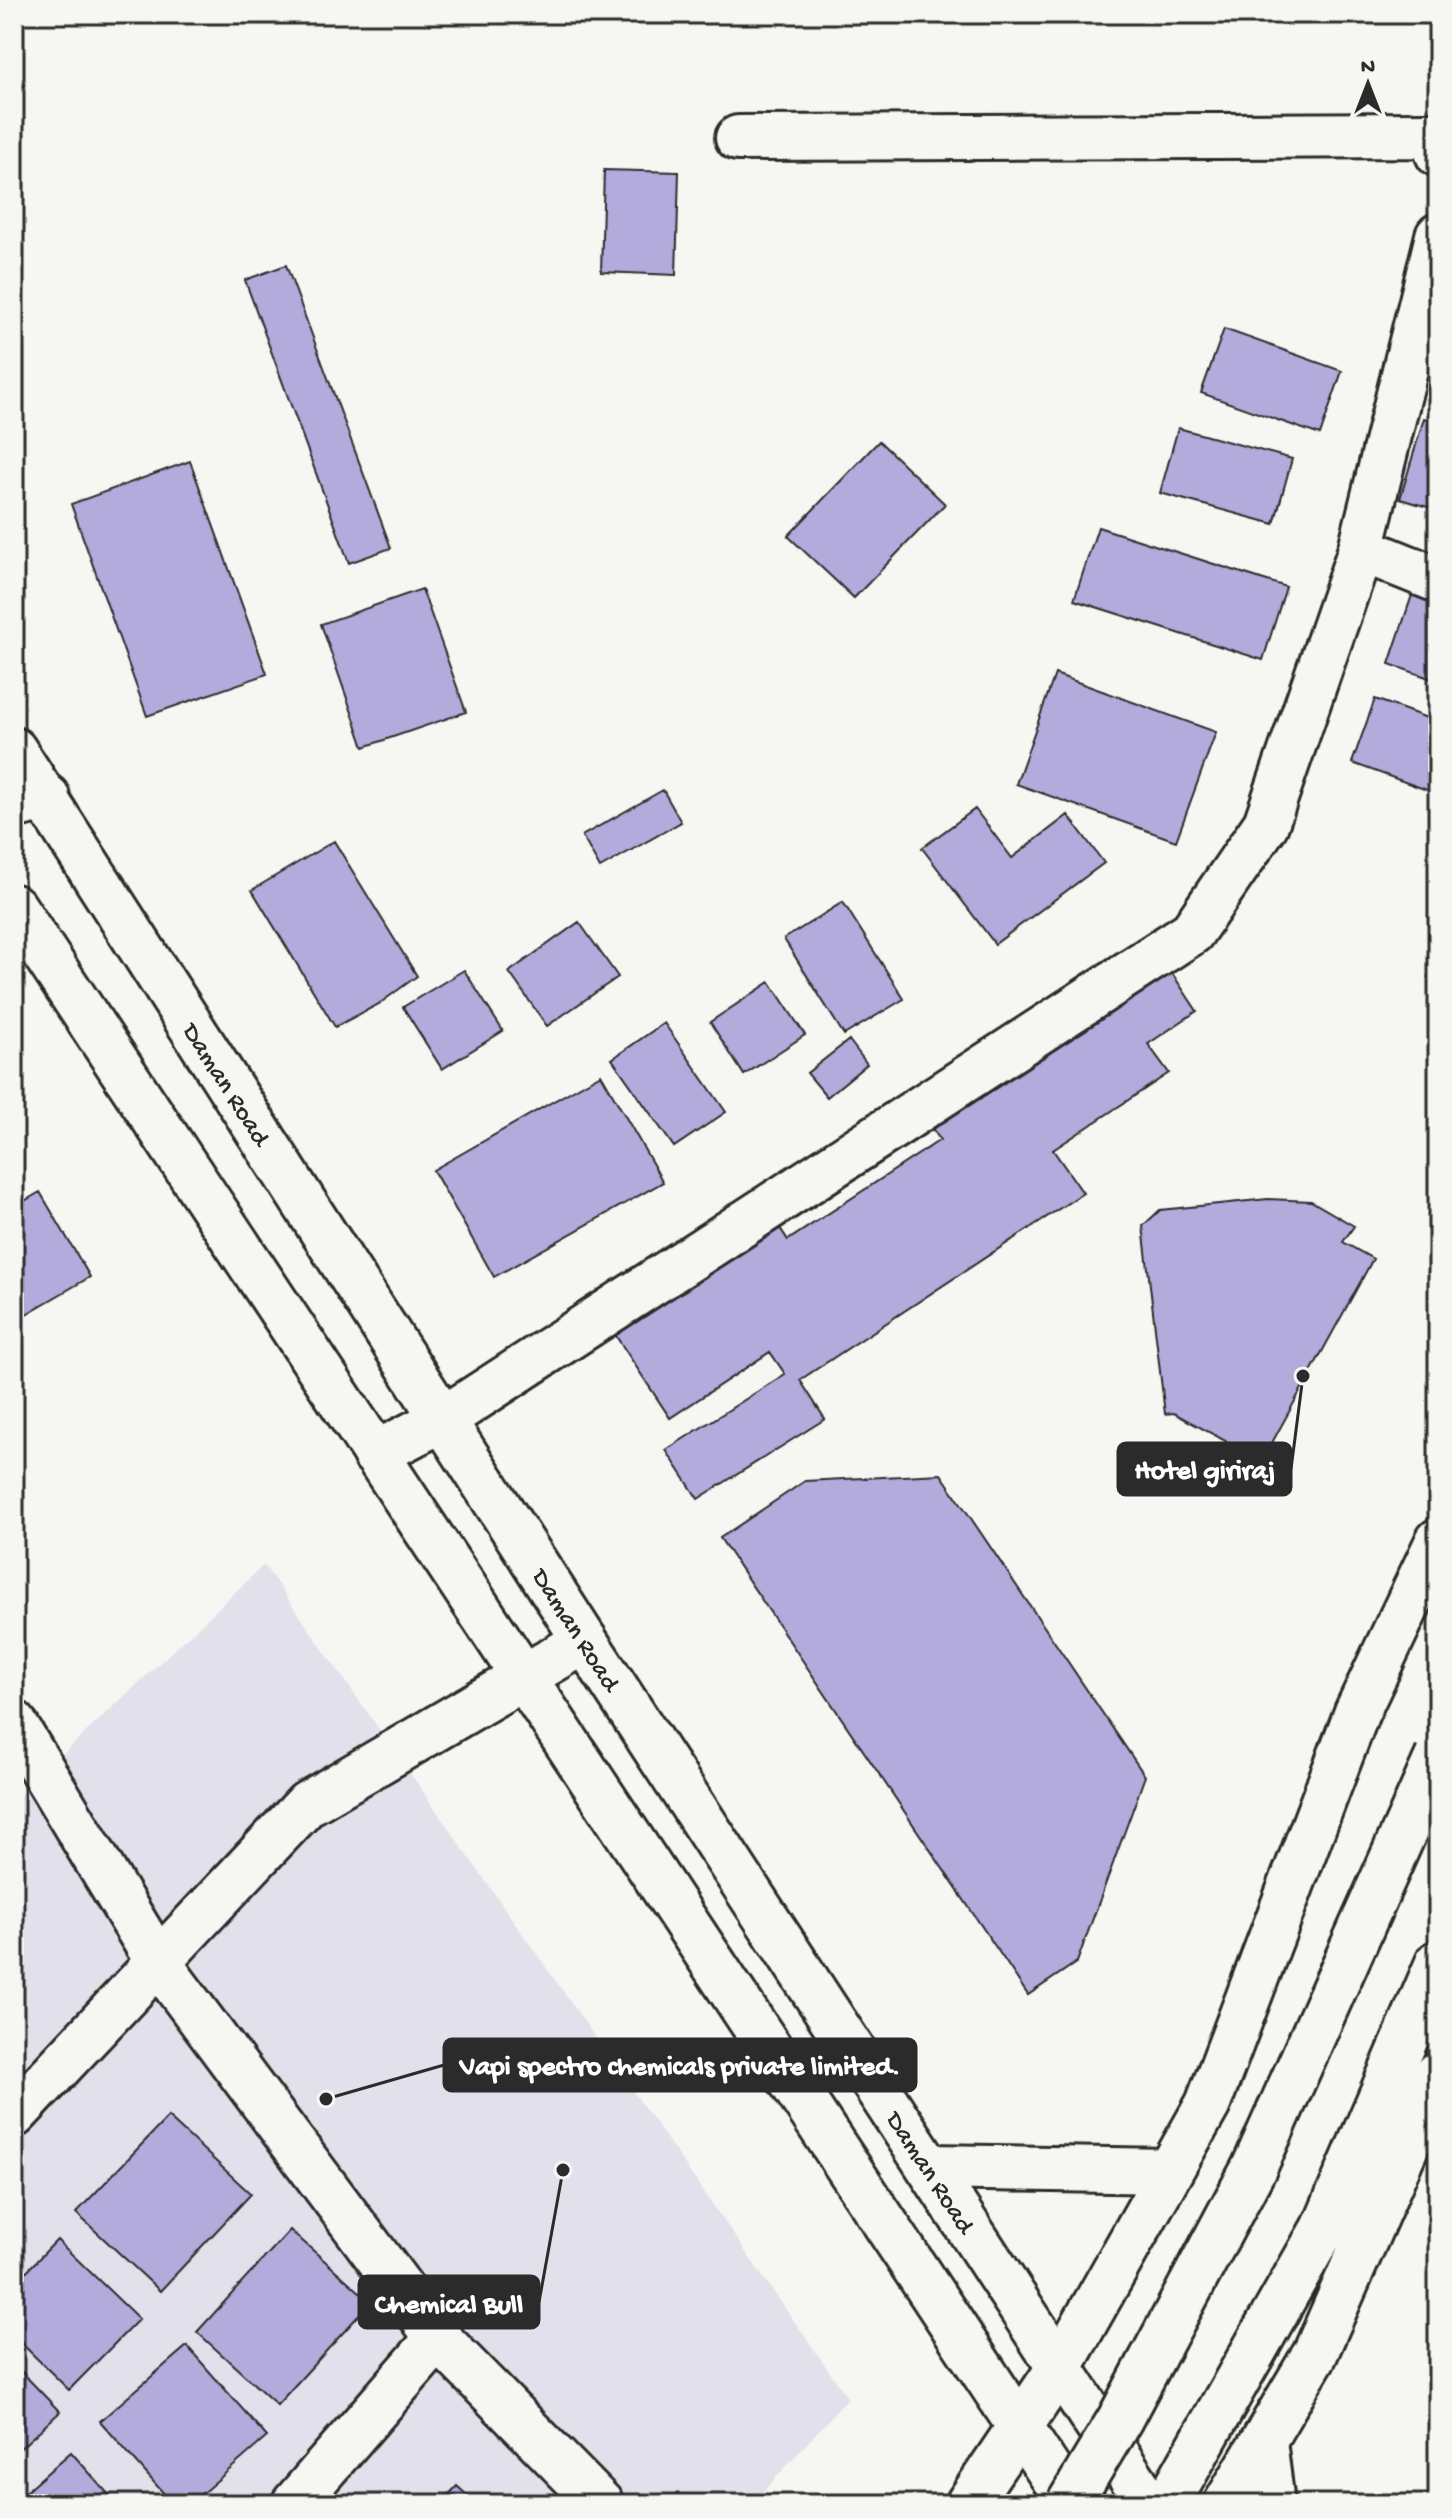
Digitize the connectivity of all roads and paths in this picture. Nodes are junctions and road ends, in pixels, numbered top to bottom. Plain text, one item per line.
1 (738, 138) dead end
2 (1438, 154) edge
3 (1438, 236) edge
4 (1361, 549) junction
5 (1438, 580) edge
6 (14, 750) edge
7 (31, 802) edge
8 (14, 907) edge
9 (445, 1418) junction
10 (375, 1454) junction
11 (1438, 1541) edge
12 (585, 1641) junction
13 (523, 1678) junction
14 (14, 1723) edge
15 (1438, 1756) edge
16 (158, 1962) junction
17 (1438, 1963) edge
18 (1438, 2074) edge
19 (14, 2115) edge
20 (929, 2167) junction
21 (1170, 2171) junction
22 (438, 2338) junction
23 (1060, 2367) junction
24 (1018, 2428) junction
25 (1264, 2441) junction
26 (294, 2504) edge
27 (601, 2504) edge
28 (968, 2504) edge
29 (1070, 2504) edge
30 (1149, 2504) edge
31 (1167, 2504) edge
32 (1226, 2504) edge
33 (1272, 2504) edge

1 - 2 main road
3 - 4 main road
4 - 5 main road
4 - 9 main road
6 - 7 main road, Daman Road
7 - 9 main road, Daman Road
8 - 10 main road
9 - 10 main road
9 - 12 main road, Daman Road
10 - 13 main road
11 - 21 main road
12 - 13 main road
12 - 20 main road, Daman Road
13 - 16 main road
13 - 24 main road
14 - 16 main road
15 - 29 main road, bridge
16 - 19 main road
16 - 22 main road
17 - 31 main road
18 - 25 main road
20 - 21 main road
20 - 23 main road, Daman Road
21 - 23 main road
22 - 26 main road
22 - 27 main road
23 - 24 main road
23 - 30 main road, Daman Road
24 - 28 main road
24 - 29 main road
25 - 32 main road
25 - 33 main road

